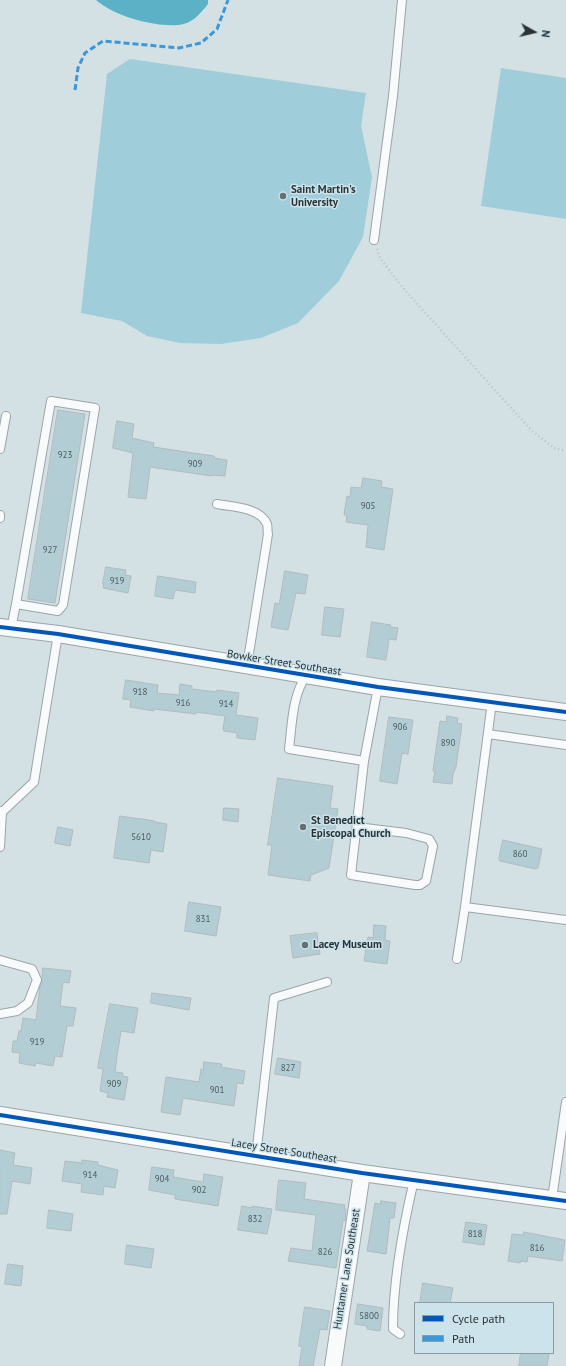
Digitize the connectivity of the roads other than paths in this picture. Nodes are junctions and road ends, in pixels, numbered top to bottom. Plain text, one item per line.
1 (402, 0) edge
2 (374, 240) road end
3 (6, 416) dead end
4 (0, 449) edge
5 (217, 504) dead end
6 (16, 604) junction
7 (6, 628) edge
8 (58, 634) junction
9 (247, 666) junction
10 (306, 676) junction
11 (378, 687) junction
12 (492, 702) junction
13 (566, 712) edge
14 (488, 734) junction
15 (566, 745) edge
16 (364, 761) junction
17 (1, 811) edge
18 (357, 826) junction
19 (0, 847) edge
20 (465, 907) junction
21 (566, 920) edge
22 (457, 959) dead end
23 (0, 960) edge
24 (327, 982) dead end
25 (0, 1014) edge
26 (566, 1102) edge
27 (0, 1115) edge
28 (256, 1156) junction
29 (362, 1173) junction
30 (414, 1180) junction
31 (559, 1200) edge
32 (400, 1334) dead end
33 (333, 1366) edge

1 - 2 lane
3 - 4 lane
5 - 9 lane
6 - 6 lane
6 - 7 lane
7 - 8 street, Bowker Street Southeast
8 - 9 street, Bowker Street Southeast
8 - 17 lane
9 - 10 street, Bowker Street Southeast
10 - 11 street, Bowker Street Southeast
10 - 16 lane
11 - 12 street, Bowker Street Southeast
11 - 16 lane
12 - 13 street, Bowker Street Southeast
12 - 14 lane
14 - 15 lane
14 - 20 lane
16 - 18 lane
17 - 19 lane
18 - 18 lane
20 - 21 lane
20 - 22 lane
23 - 25 lane
24 - 28 lane
26 - 31 lane
27 - 28 street, Lacey Street Southeast
28 - 29 street, Lacey Street Southeast
29 - 30 street, Lacey Street Southeast
29 - 33 street, Huntamer Lane Southeast
30 - 31 street, Lacey Street Southeast
30 - 32 lane

